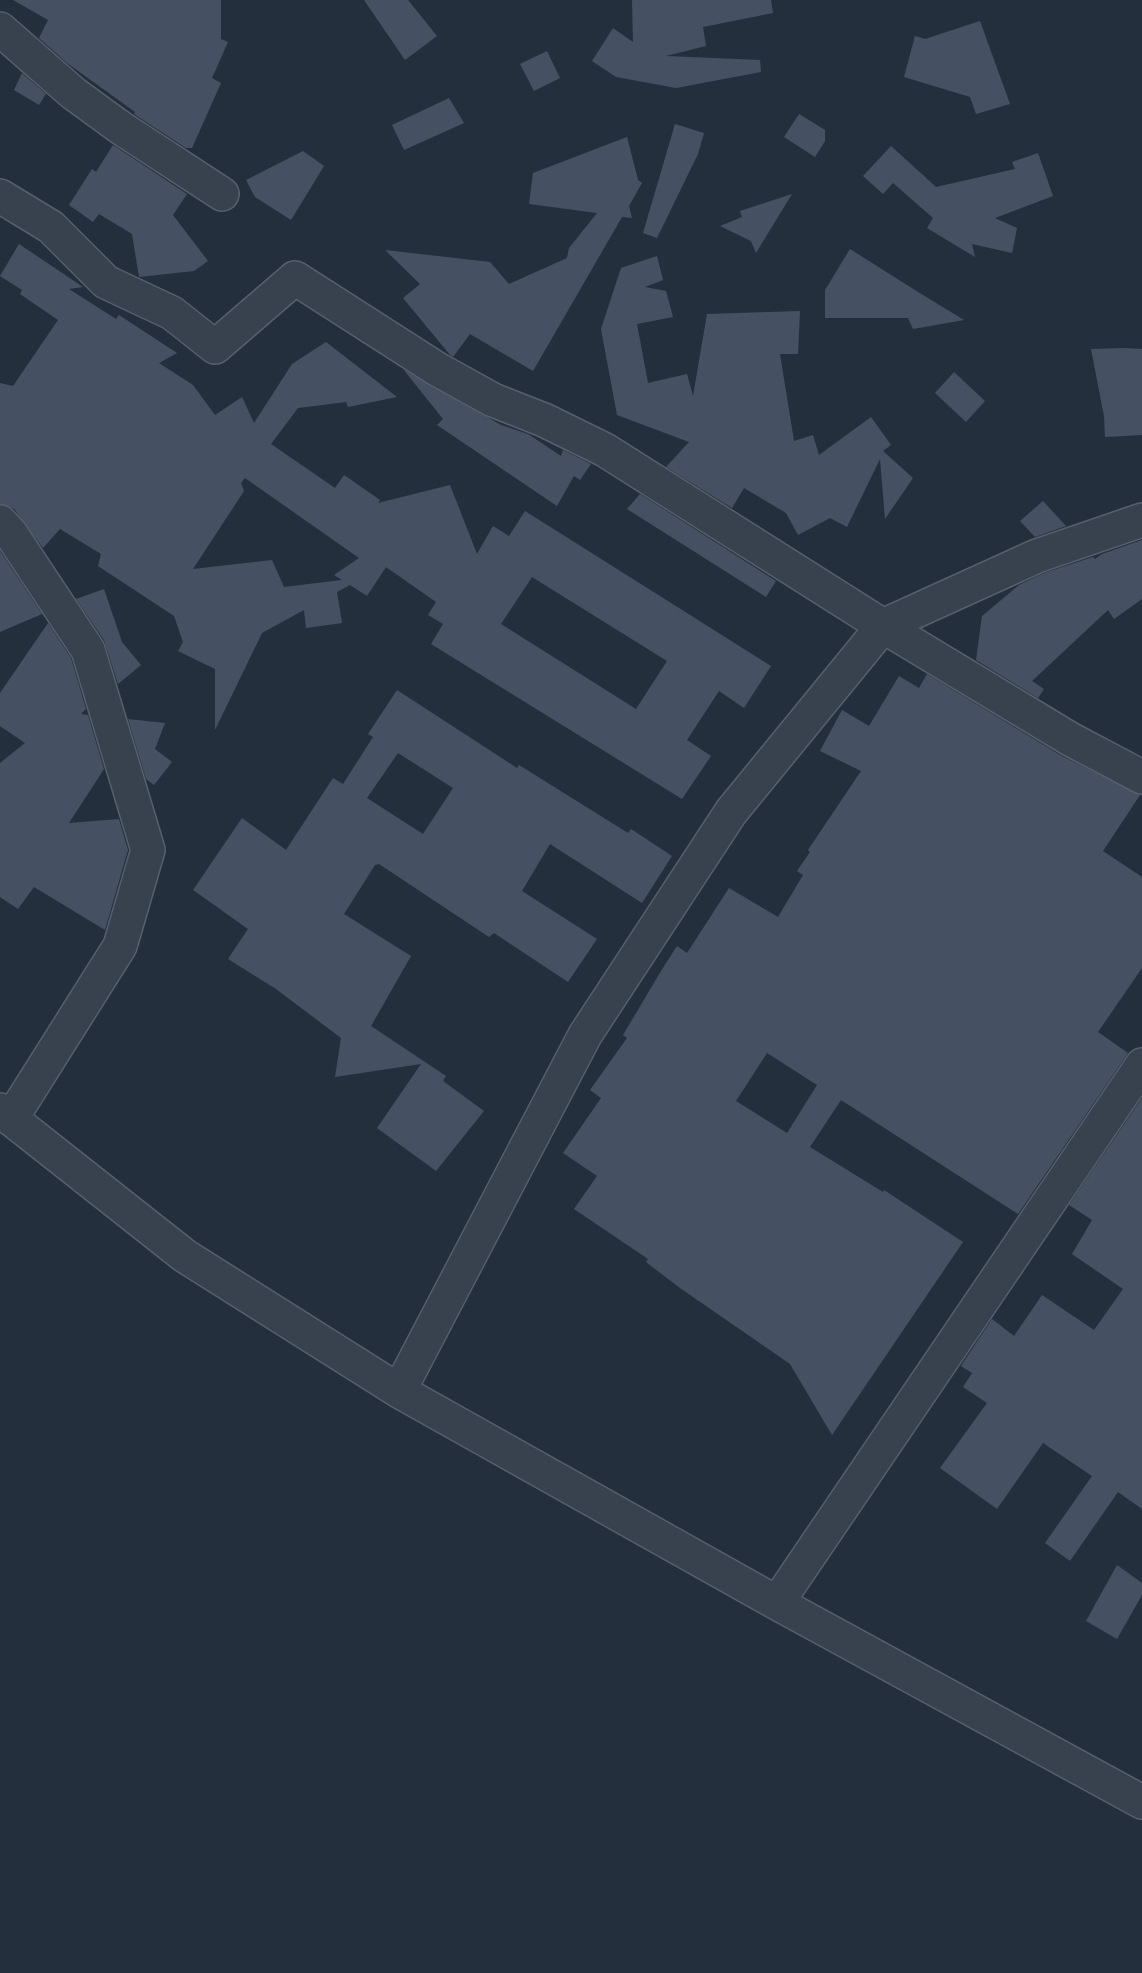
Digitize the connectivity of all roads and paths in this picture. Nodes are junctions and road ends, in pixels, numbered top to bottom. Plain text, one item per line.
1 (0, 30) edge
2 (222, 194) dead end
3 (0, 196) edge
4 (1142, 519) edge
5 (0, 522) edge
6 (883, 626) junction
7 (1142, 777) edge
8 (1142, 1065) edge
9 (6, 1114) edge
10 (399, 1391) junction
11 (777, 1603) junction
12 (1142, 1802) edge

1 - 2 street
3 - 6 street
4 - 6 street
5 - 9 street
6 - 7 street
6 - 10 street
8 - 11 street
9 - 10 street
10 - 11 street
11 - 12 street

